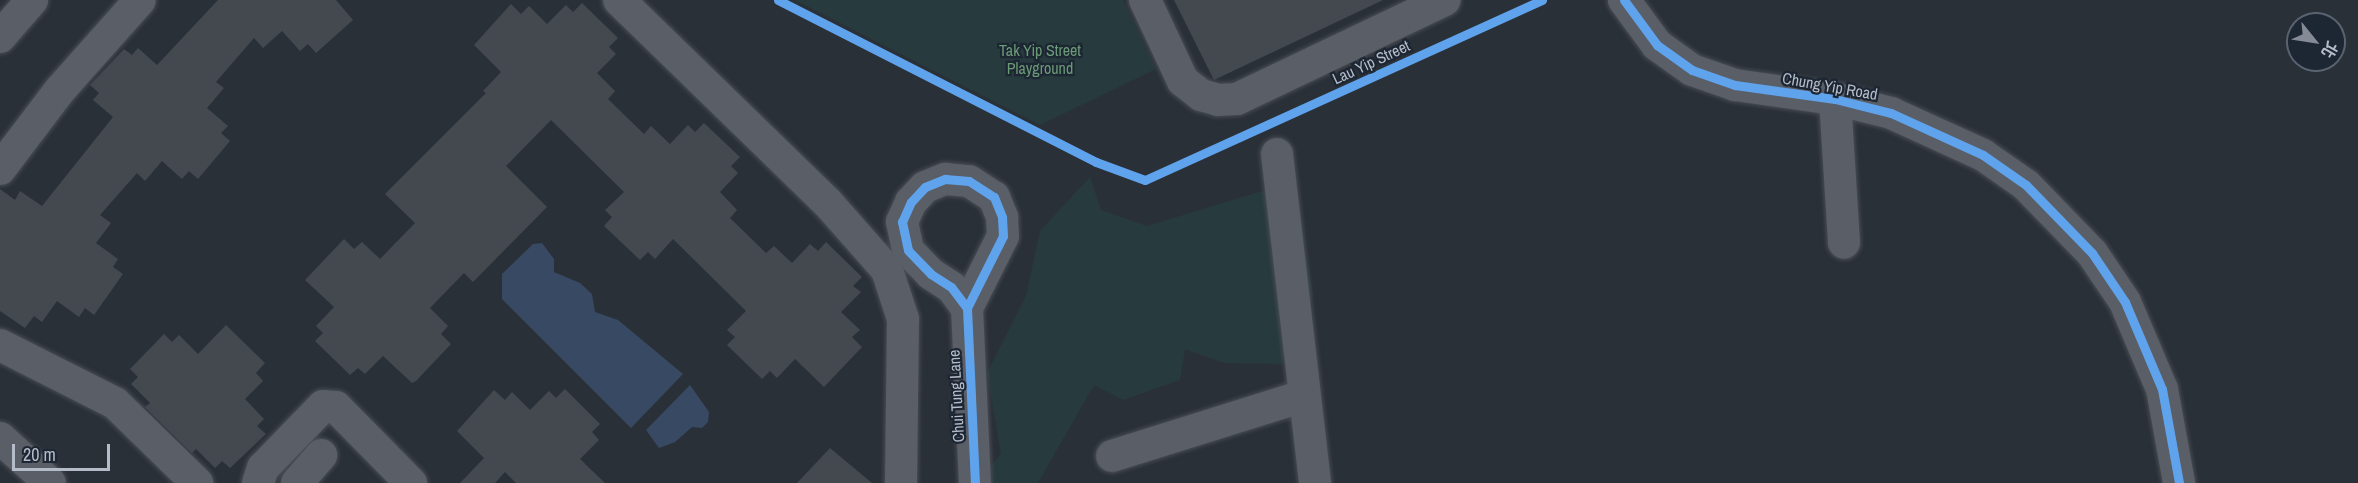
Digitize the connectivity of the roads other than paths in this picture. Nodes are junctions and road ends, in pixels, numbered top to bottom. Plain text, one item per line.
1 (32, 0) edge
2 (140, 0) edge
3 (619, 0) edge
4 (1145, 0) edge
5 (1445, 0) edge
6 (1624, 0) edge
7 (0, 37) edge
8 (1835, 99) junction
9 (1277, 154) dead end
10 (0, 169) edge
11 (1844, 243) dead end
12 (967, 308) dead end
13 (0, 345) edge
14 (1304, 396) junction
15 (0, 438) edge
16 (321, 455) dead end
17 (1112, 456) dead end
18 (50, 483) edge
19 (196, 483) edge
20 (258, 483) edge
21 (297, 483) edge
22 (411, 483) edge
23 (901, 483) edge
24 (975, 483) edge
25 (1314, 483) edge
26 (2179, 483) edge

1 - 7 street
2 - 10 street
3 - 23 street
4 - 5 street, Lau Yip Street
6 - 8 street, Chung Yip Road
8 - 11 street
8 - 26 street, Chung Yip Road
9 - 14 street
12 - 24 street, Chui Tung Lane
13 - 19 street
14 - 17 street
14 - 25 street
15 - 18 street
16 - 21 street
20 - 22 street

